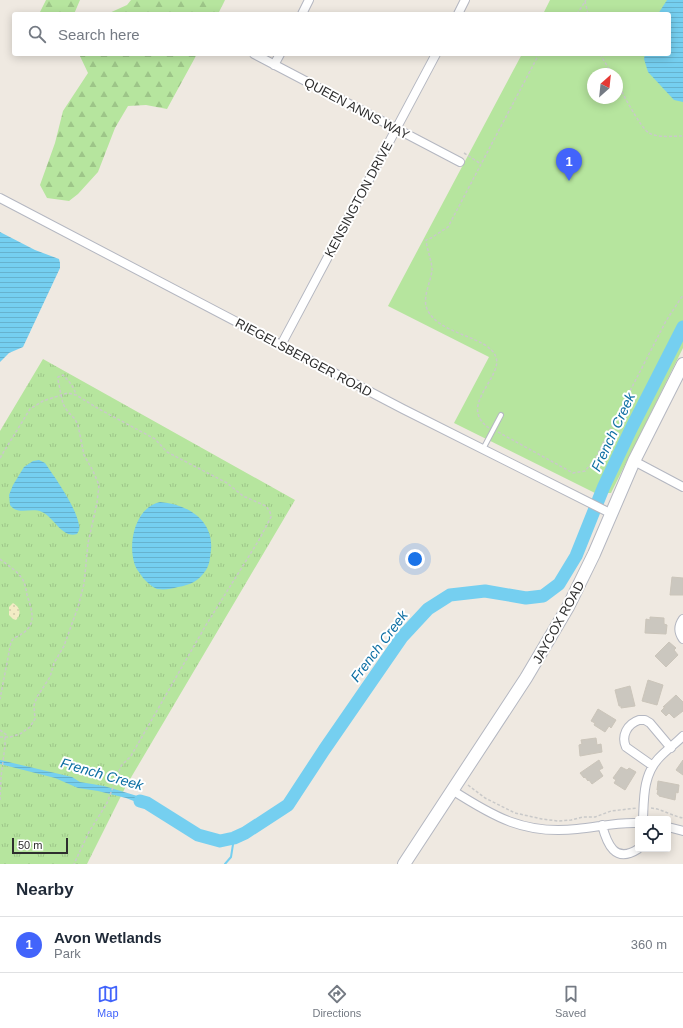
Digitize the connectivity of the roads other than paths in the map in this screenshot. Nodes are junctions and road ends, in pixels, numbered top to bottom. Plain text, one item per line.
1 (309, 0) edge
2 (465, 0) edge
3 (303, 12) edge
4 (459, 12) edge
5 (258, 56) edge
6 (279, 56) edge
7 (435, 56) edge
8 (274, 65) junction
9 (396, 128) junction
10 (460, 162) dead end
11 (0, 198) edge
12 (281, 345) junction
13 (683, 364) edge
14 (501, 415) dead end
15 (483, 449) junction
16 (634, 461) junction
17 (683, 487) edge
18 (606, 511) junction
19 (683, 619) edge
20 (683, 639) edge
21 (683, 736) edge
22 (671, 748) junction
23 (653, 766) junction
24 (452, 790) junction
25 (643, 816) edge
26 (635, 822) edge
27 (602, 825) junction
28 (671, 827) edge
29 (683, 831) edge
30 (635, 851) edge
31 (404, 864) edge

1 - 3 street
2 - 4 street
5 - 8 street, QUEEN ANNS WAY
6 - 8 street
7 - 9 street, KENSINGTON DRIVE
8 - 9 street, QUEEN ANNS WAY
9 - 10 street, QUEEN ANNS WAY
9 - 12 street, KENSINGTON DRIVE
11 - 12 street, RIEGELSBERGER ROAD
12 - 15 street, RIEGELSBERGER ROAD
13 - 16 street, JAYCOX ROAD
14 - 15 lane
15 - 18 street, RIEGELSBERGER ROAD
16 - 17 street
16 - 18 street, JAYCOX ROAD
18 - 24 street, JAYCOX ROAD
19 - 20 street
21 - 22 street
22 - 23 street
22 - 23 street
23 - 25 street
24 - 27 street
24 - 31 street, JAYCOX ROAD
26 - 27 street
27 - 30 street
28 - 29 street

